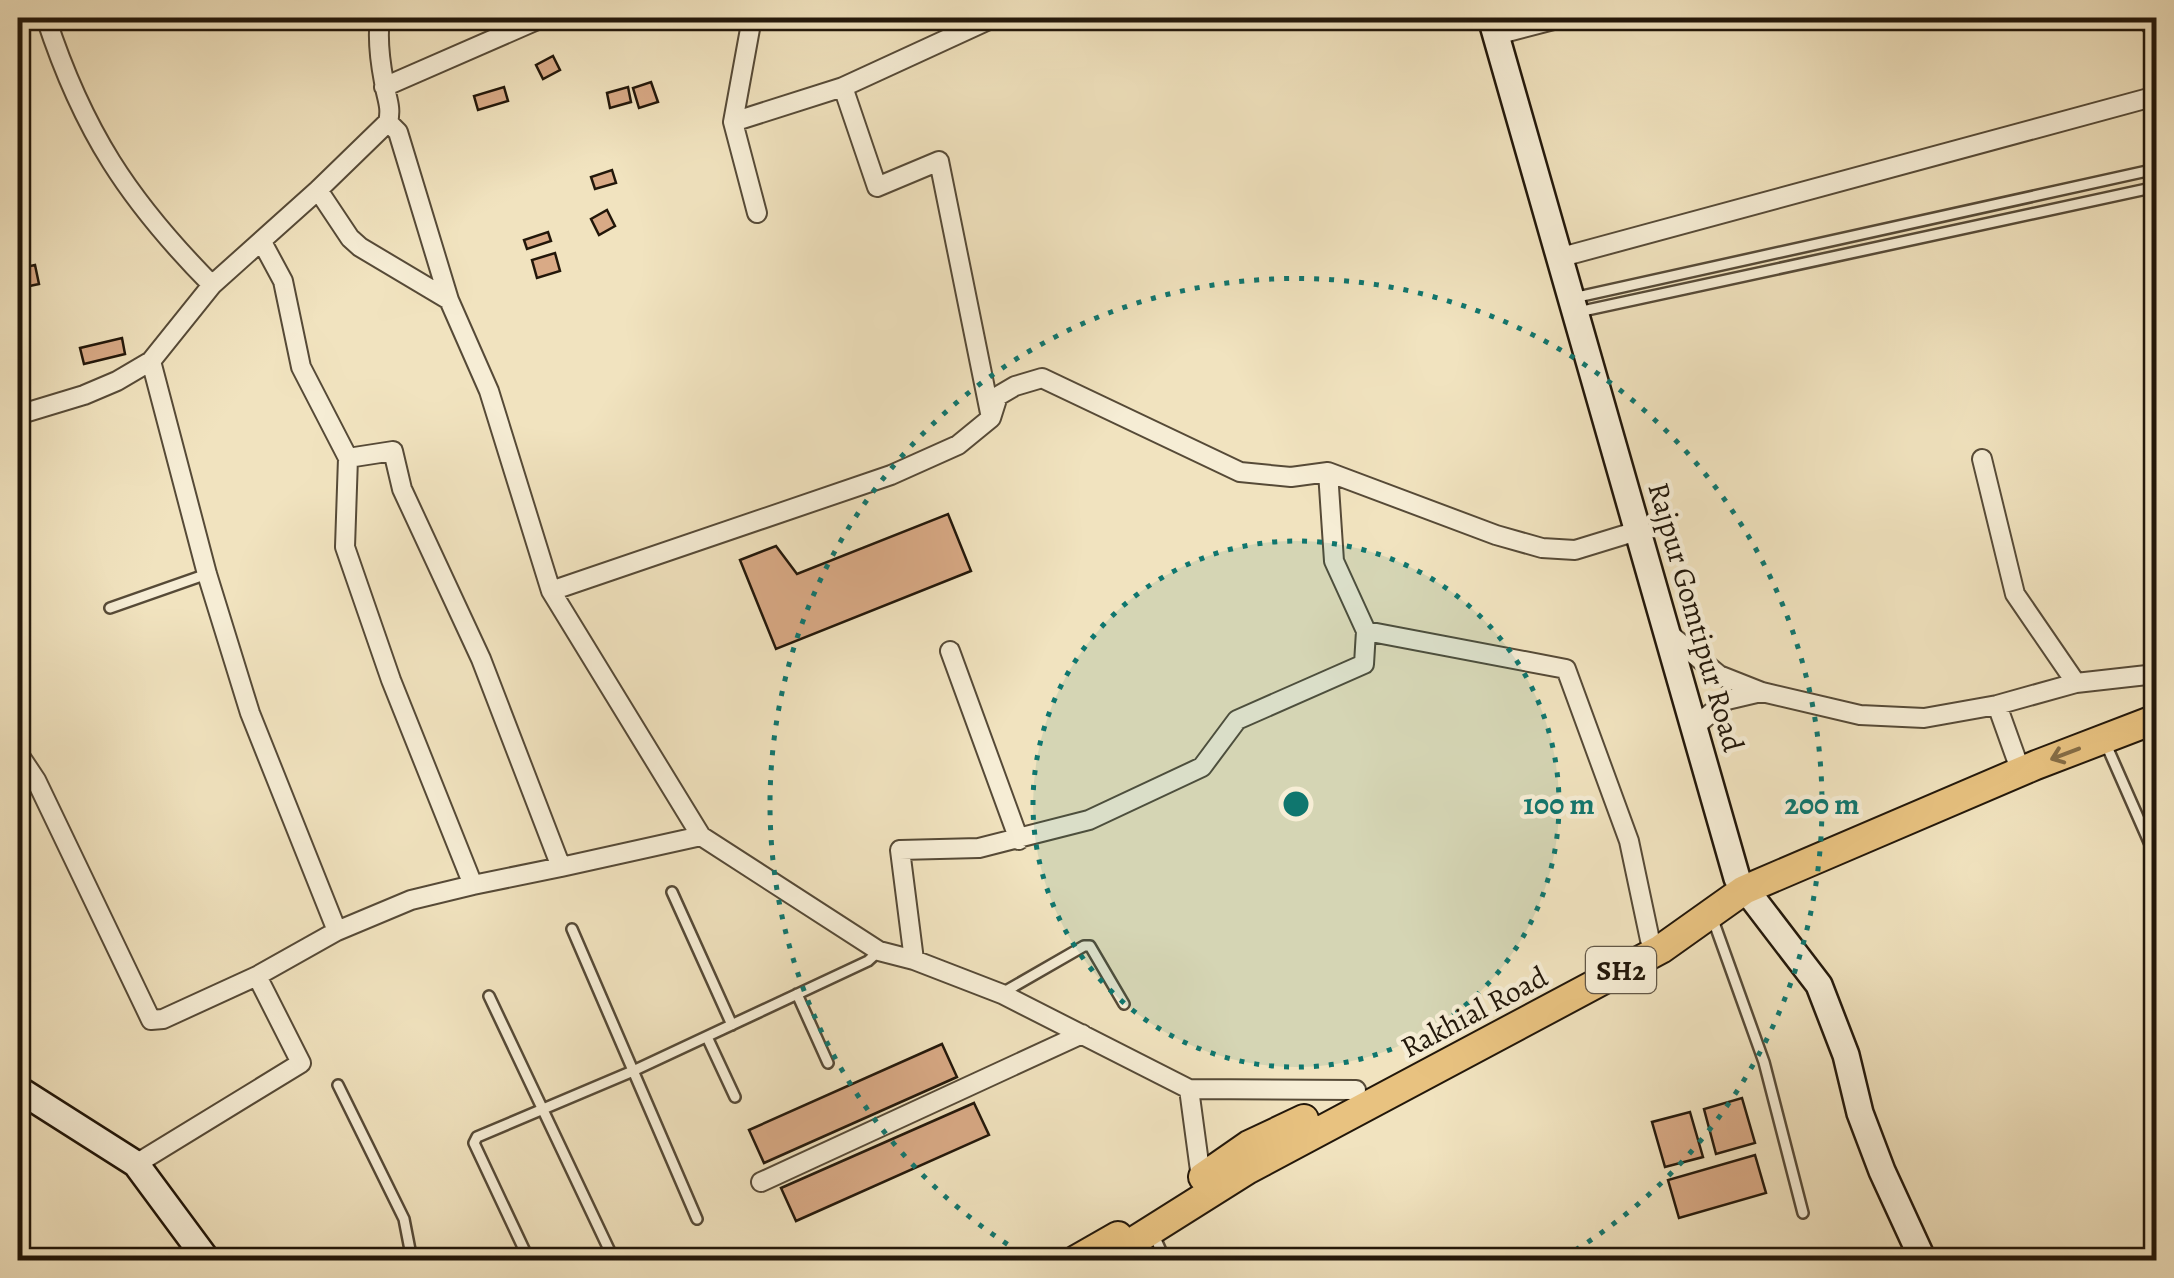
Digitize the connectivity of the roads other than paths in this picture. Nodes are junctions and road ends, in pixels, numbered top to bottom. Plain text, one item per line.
1 (46, 18) edge
2 (380, 18) edge
3 (542, 18) edge
4 (752, 18) edge
5 (993, 18) edge
6 (1561, 18) edge
7 (2145, 18) edge
8 (1493, 26) edge
9 (2156, 31) edge
10 (384, 87) junction
11 (843, 87) junction
12 (2156, 96) edge
13 (388, 122) junction
14 (733, 122) junction
15 (2156, 169) edge
16 (2156, 187) edge
17 (318, 190) junction
18 (757, 214) dead end
19 (1889, 228) junction
20 (262, 242) junction
21 (1892, 244) junction
22 (1802, 247) junction
23 (1558, 258) junction
24 (1806, 262) junction
25 (1710, 268) junction
26 (1714, 282) junction
27 (212, 285) junction
28 (449, 300) junction
29 (1572, 306) junction
30 (150, 360) junction
31 (18, 415) edge
32 (991, 418) junction
33 (348, 458) junction
34 (1982, 459) dead end
35 (1328, 472) junction
36 (1638, 531) junction
37 (207, 574) junction
38 (551, 591) junction
39 (110, 608) dead end
40 (1366, 631) junction
41 (1667, 632) junction
42 (950, 650) dead end
43 (2156, 674) edge
44 (2076, 684) junction
45 (1762, 692) junction
46 (1996, 705) junction
47 (2156, 719) edge
48 (1694, 727) junction
49 (2104, 740) junction
50 (18, 753) edge
51 (2021, 772) junction
52 (701, 836) junction
53 (1019, 840) junction
54 (2156, 858) edge
55 (561, 867) junction
56 (1741, 884) junction
57 (473, 885) junction
58 (672, 892) dead end
59 (1712, 914) junction
60 (572, 929) dead end
61 (336, 931) junction
62 (1650, 940) junction
63 (879, 951) junction
64 (914, 960) junction
65 (257, 976) junction
66 (797, 994) junction
67 (1002, 994) junction
68 (489, 996) dead end
69 (1124, 1004) dead end
70 (732, 1025) junction
71 (1082, 1034) junction
72 (707, 1037) junction
73 (828, 1064) dead end
74 (634, 1071) junction
75 (338, 1085) dead end
76 (18, 1089) edge
77 (1189, 1090) junction
78 (1356, 1090) junction
79 (735, 1096) dead end
80 (544, 1109) junction
81 (136, 1164) junction
82 (1201, 1178) junction
83 (761, 1182) dead end
84 (1802, 1213) dead end
85 (697, 1218) dead end
86 (1153, 1232) junction
87 (206, 1260) edge
88 (412, 1260) edge
89 (529, 1260) edge
90 (614, 1260) edge
91 (1076, 1260) edge
92 (1104, 1260) edge
93 (1165, 1260) edge
94 (1924, 1260) edge

1 - 27 street
2 - 10 street
3 - 10 street
4 - 14 street
5 - 11 street
6 - 8 street
7 - 9 street
8 - 23 main road, Rajpur Gomtipur Road
10 - 13 street
11 - 14 street
11 - 32 street
12 - 23 street
13 - 17 street
13 - 28 street
14 - 18 street
15 - 19 lane
16 - 21 lane
17 - 20 street
17 - 28 street
19 - 21 lane
19 - 22 lane
20 - 27 street
20 - 33 street
21 - 24 lane
22 - 24 lane
22 - 25 lane
23 - 29 main road, Rajpur Gomtipur Road
24 - 26 lane
25 - 26 lane
25 - 29 lane
26 - 29 lane
27 - 30 street
28 - 38 street
29 - 36 main road, Rajpur Gomtipur Road
30 - 31 street
30 - 37 street
32 - 35 street
32 - 38 street
33 - 55 street
33 - 57 street
34 - 44 street
35 - 36 street
35 - 40 street
36 - 41 main road, Rajpur Gomtipur Road
37 - 39 lane
37 - 61 street
38 - 52 street
40 - 53 street
40 - 62 street
41 - 45 street
41 - 48 main road, Rajpur Gomtipur Road
42 - 53 street
43 - 44 street
44 - 46 street
45 - 46 street
45 - 48 street
46 - 51 street
47 - 49 main road, Rakhial Road / SH2
48 - 56 main road, Rajpur Gomtipur Road
49 -> 51 main road, Rakhial Road / SH2
49 - 54 lane
50 - 65 street
51 - 56 main road, Rakhial Road / SH2
52 - 55 street
52 - 63 street
53 - 64 street
55 - 57 street
56 - 59 main road, Rakhial Road / SH2
56 - 62 main road, Rakhial Road / SH2
56 - 94 main road, Rajpur Gomtipur Road
57 - 61 street
58 - 70 lane
59 - 84 lane
59 - 86 main road, Rakhial Road / SH2
60 - 74 lane
61 - 65 street
62 - 78 main road, Rakhial Road / SH2
63 - 64 street
63 - 66 lane
64 - 67 street
65 - 81 street
66 - 70 lane
66 - 73 lane
67 - 69 lane
67 - 71 street
68 - 80 lane
70 - 72 lane
71 - 77 street
71 - 83 street
72 - 74 lane
72 - 79 lane
74 - 80 lane
74 - 85 lane
75 - 88 lane
76 - 81 main road
77 - 78 street
77 - 82 street
78 - 82 main road, Rakhial Road / SH2
80 - 89 lane
80 - 90 lane
81 - 87 main road
82 - 91 main road, Rakhial Road / SH2
86 - 92 main road, Rakhial Road / SH2
86 - 93 lane

